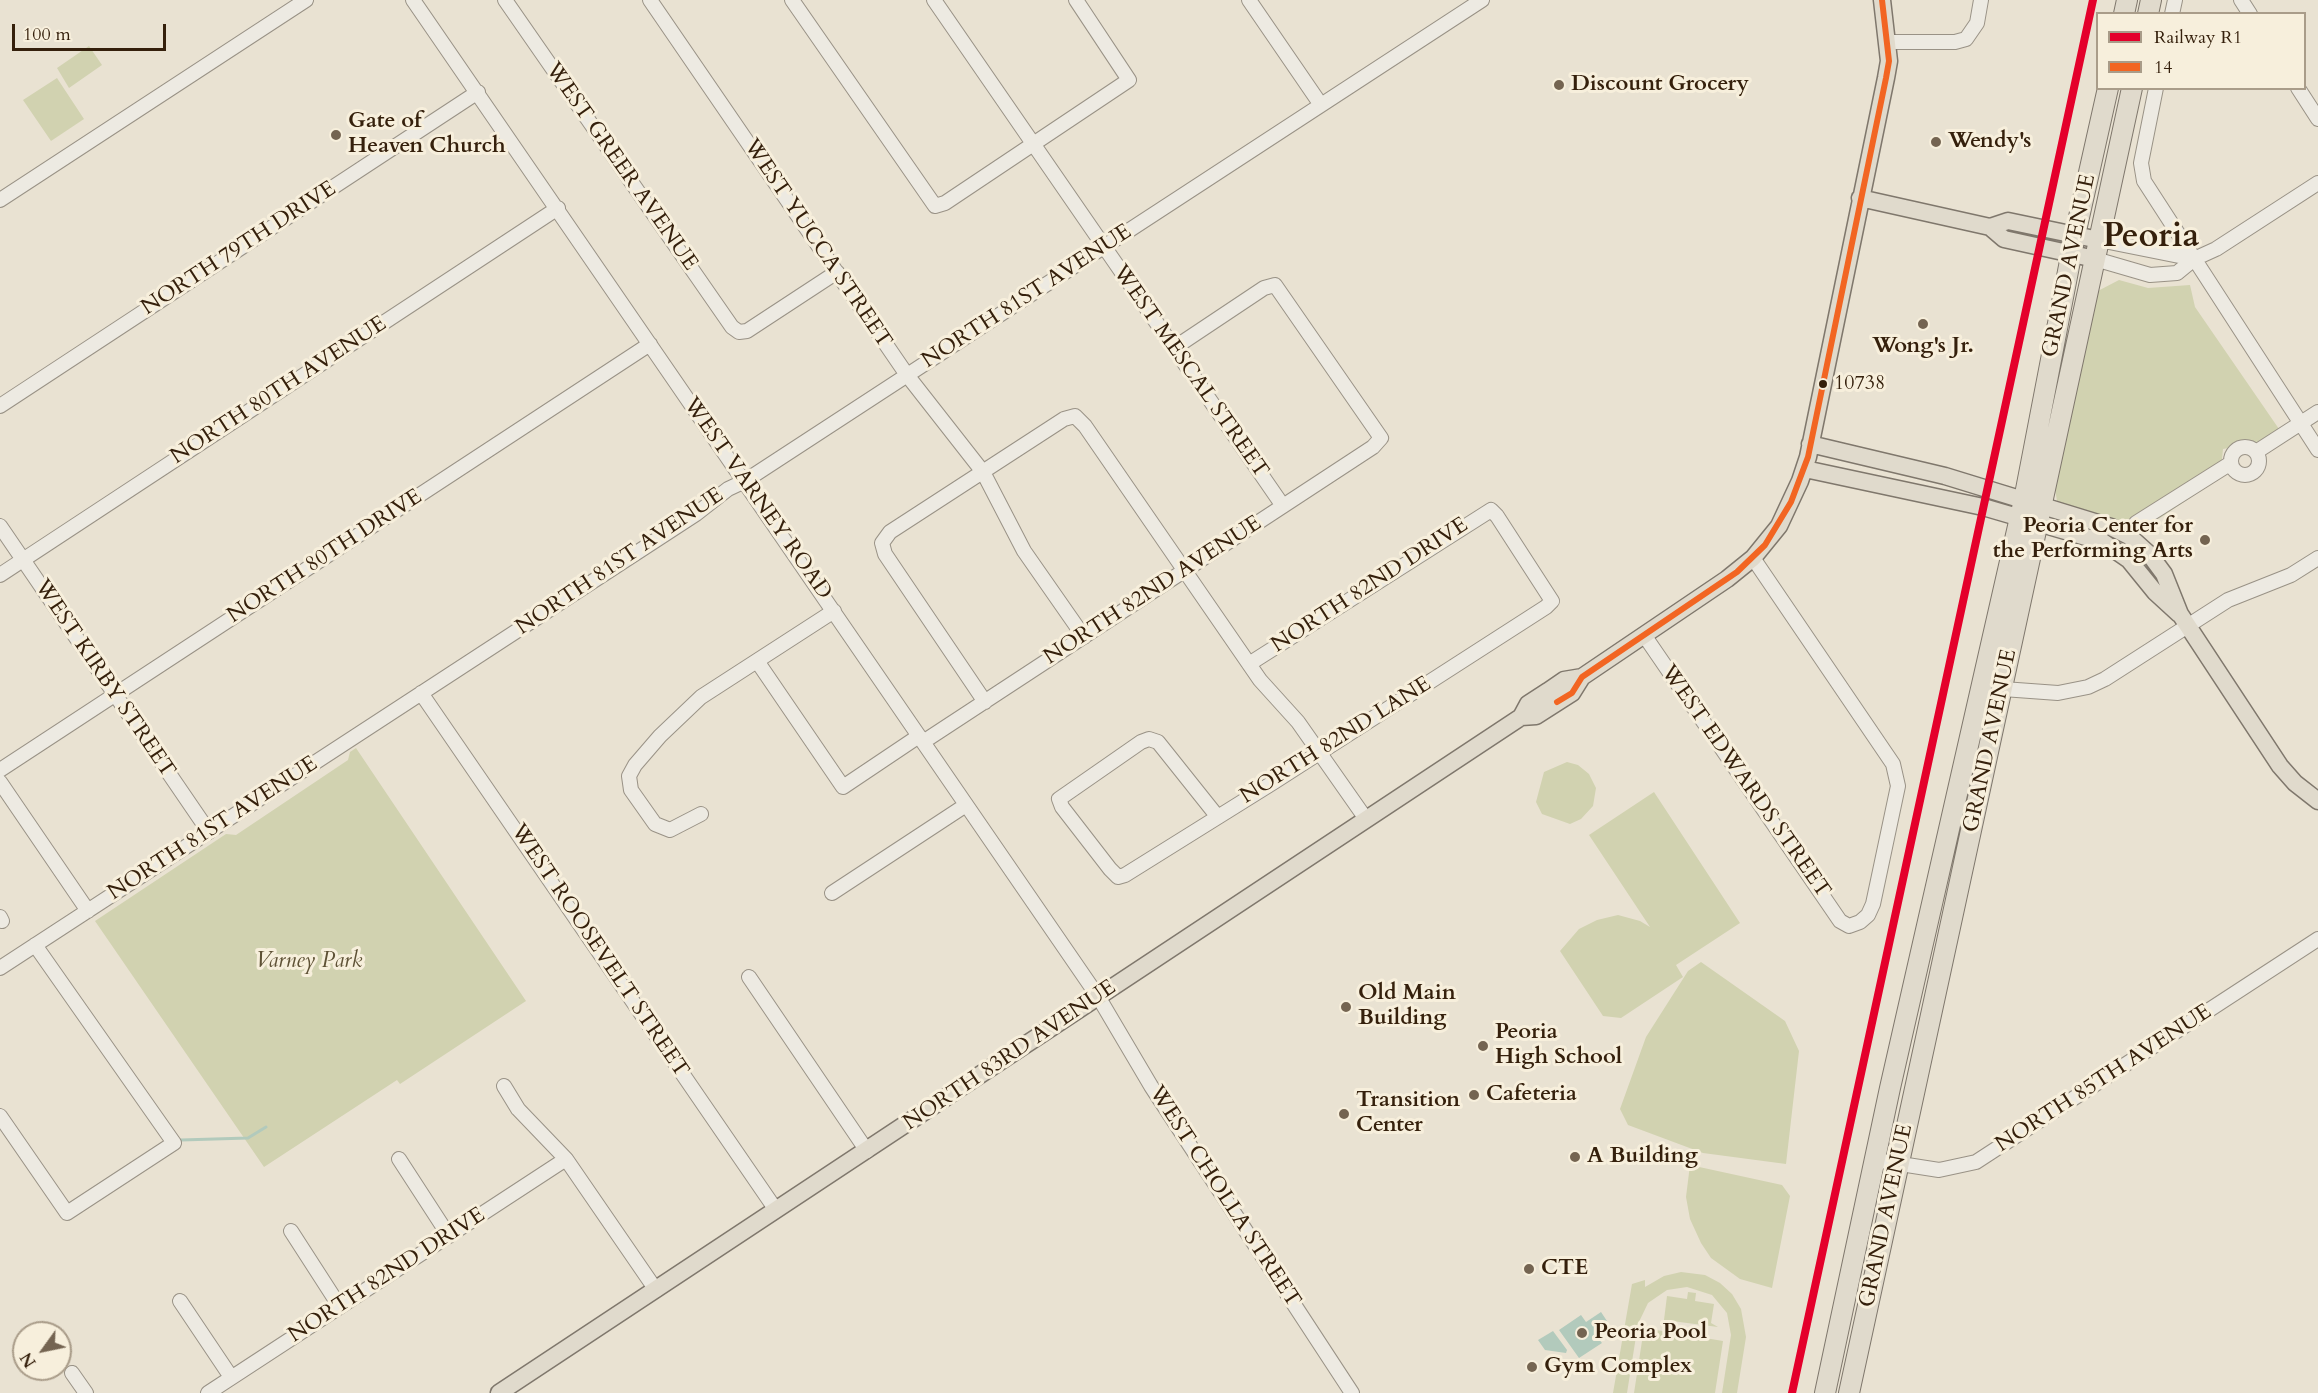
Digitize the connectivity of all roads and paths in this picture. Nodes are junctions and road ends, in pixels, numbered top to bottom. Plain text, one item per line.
1 (306, 0) edge
2 (413, 0) edge
3 (506, 0) edge
4 (650, 0) edge
5 (792, 0) edge
6 (934, 0) edge
7 (1076, 0) edge
8 (1250, 0) edge
9 (1482, 0) edge
10 (1882, 0) edge
11 (1981, 0) edge
12 (1888, 42) junction
13 (2108, 90) edge
14 (2132, 90) edge
15 (2156, 90) edge
16 (2299, 90) edge
17 (478, 92) junction
18 (1321, 105) junction
19 (2318, 119) edge
20 (1033, 145) junction
21 (2318, 183) edge
22 (2, 195) edge
23 (1860, 198) junction
24 (558, 208) junction
25 (2073, 244) junction
26 (1104, 247) junction
27 (2097, 249) junction
28 (2194, 259) junction
29 (837, 272) junction
30 (650, 344) junction
31 (1174, 348) junction
32 (907, 375) junction
33 (0, 406) edge
34 (2318, 412) edge
35 (2301, 423) junction
36 (2318, 450) edge
37 (2256, 452) junction
38 (1808, 456) junction
39 (2231, 463) junction
40 (983, 472) junction
41 (745, 481) junction
42 (1283, 506) junction
43 (2031, 512) junction
44 (0, 526) edge
45 (2130, 536) junction
46 (1753, 558) junction
47 (2318, 558) edge
48 (23, 560) junction
49 (1184, 571) junction
50 (0, 575) edge
51 (1552, 601) joint
52 (834, 610) junction
53 (2184, 620) junction
54 (1644, 635) junction
55 (1084, 637) junction
56 (757, 661) junction
57 (1249, 664) junction
58 (2003, 689) junction
59 (421, 693) junction
60 (116, 695) junction
61 (985, 702) junction
62 (921, 739) junction
63 (1321, 752) junction
64 (0, 770) edge
65 (0, 782) edge
66 (2318, 801) edge
67 (966, 805) junction
68 (700, 814) dead end
69 (1217, 816) junction
70 (1366, 819) junction
71 (1949, 824) junction
72 (1973, 828) junction
73 (208, 832) junction
74 (832, 894) dead end
75 (88, 911) junction
76 (2318, 939) edge
77 (35, 945) junction
78 (0, 968) edge
79 (749, 977) dead end
80 (1099, 998) junction
81 (504, 1086) dead end
82 (0, 1116) edge
83 (867, 1151) junction
84 (399, 1159) dead end
85 (566, 1159) junction
86 (1875, 1160) junction
87 (1898, 1164) junction
88 (776, 1210) junction
89 (291, 1231) dead end
90 (449, 1236) junction
91 (656, 1290) junction
92 (180, 1301) dead end
93 (340, 1307) junction
94 (72, 1373) dead end
95 (231, 1377) junction
96 (1827, 1385) edge
97 (1850, 1389) edge
98 (86, 1393) edge
99 (208, 1393) edge
100 (499, 1393) edge
101 (1352, 1393) edge

1 - 22 street
2 - 17 street, WEST VARNEY ROAD
3 - 29 street, WEST GREER AVENUE
4 - 29 street, WEST YUCCA STREET
5 - 20 street
6 - 20 street, WEST MESCAL STREET
7 - 20 street
8 - 18 street
9 - 18 street, NORTH 81ST AVENUE
10 - 12 main road, NORTH 83RD AVENUE
11 - 12 street
12 - 23 main road, NORTH 83RD AVENUE
13 - 25 highway, GRAND AVENUE
14 - 27 highway, GRAND AVENUE
15 - 28 street
16 - 19 street
17 - 24 street, WEST VARNEY ROAD
17 - 33 street, NORTH 79TH DRIVE
18 - 26 street, NORTH 81ST AVENUE
20 - 26 street, WEST MESCAL STREET
21 - 28 street
23 - 25 main road
23 - 38 main road, NORTH 83RD AVENUE
24 - 30 street, WEST VARNEY ROAD
24 - 48 street, NORTH 80TH AVENUE
25 - 27 main road
25 - 43 highway, GRAND AVENUE
26 - 31 street, WEST MESCAL STREET
26 - 32 street, NORTH 81ST AVENUE
27 - 28 street
27 - 28 street
27 - 43 highway, GRAND AVENUE
28 - 35 street
29 - 32 street, WEST YUCCA STREET
30 - 41 street, WEST VARNEY ROAD
30 - 60 street, NORTH 80TH DRIVE
31 - 42 street, WEST MESCAL STREET
31 - 42 street, NORTH 82ND AVENUE
32 - 40 street, WEST YUCCA STREET
32 - 41 street, NORTH 81ST AVENUE
34 - 35 street
35 - 36 street
35 - 37 street
37 - 39 street
37 - 39 street
38 - 43 main road
38 - 43 main road
38 - 46 main road, NORTH 83RD AVENUE
39 - 45 street
40 - 49 street
40 - 55 street, WEST YUCCA STREET
40 - 61 street
41 - 52 street, WEST VARNEY ROAD
41 - 59 street, NORTH 81ST AVENUE
42 - 49 street, NORTH 82ND AVENUE
43 - 45 main road
43 - 53 main road
43 - 58 highway, GRAND AVENUE
43 - 71 highway, GRAND AVENUE
44 - 48 street, WEST KIRBY STREET
45 - 53 main road
46 - 54 main road, NORTH 83RD AVENUE
46 - 54 street, WEST EDWARDS STREET
47 - 53 street
48 - 50 street, NORTH 80TH AVENUE
48 - 60 street, WEST KIRBY STREET
49 - 55 street, NORTH 82ND AVENUE
49 - 57 street
51 - 57 street, NORTH 82ND DRIVE
51 - 63 street, NORTH 82ND LANE
52 - 56 street
52 - 62 street, WEST VARNEY ROAD
53 - 58 street
53 - 66 main road
54 - 70 main road, NORTH 83RD AVENUE
55 - 61 street, NORTH 82ND AVENUE
56 - 62 street, NORTH 82ND AVENUE
56 - 68 street
57 - 63 street
58 - 72 highway, GRAND AVENUE
59 - 73 street, NORTH 81ST AVENUE
59 - 88 street, WEST ROOSEVELT STREET
60 - 64 street, NORTH 80TH DRIVE
60 - 73 street, WEST KIRBY STREET
61 - 62 street, NORTH 82ND AVENUE
62 - 67 street, WEST VARNEY ROAD
63 - 69 street, NORTH 82ND LANE
63 - 70 street
65 - 75 street
67 - 74 street
67 - 80 street, WEST VARNEY ROAD
69 - 69 street, NORTH 82ND LANE
70 - 80 main road, NORTH 83RD AVENUE
71 - 72 highway
71 - 86 highway, GRAND AVENUE
72 - 87 highway, GRAND AVENUE
73 - 75 street, NORTH 81ST AVENUE
75 - 77 street, NORTH 81ST AVENUE
76 - 87 street, NORTH 85TH AVENUE
77 - 78 street, NORTH 81ST AVENUE
77 - 82 street
79 - 83 street
80 - 83 main road, NORTH 83RD AVENUE
80 - 101 street, WEST CHOLLA STREET
81 - 85 street
83 - 88 main road, NORTH 83RD AVENUE
84 - 90 street
85 - 90 street, NORTH 82ND DRIVE
85 - 91 street
86 - 87 street, NORTH 85TH AVENUE
86 - 96 highway, GRAND AVENUE
87 - 97 highway, GRAND AVENUE
88 - 91 main road, NORTH 83RD AVENUE
89 - 93 street
90 - 93 street, NORTH 82ND DRIVE
91 - 100 main road, NORTH 83RD AVENUE
92 - 95 street
93 - 95 street, NORTH 82ND DRIVE
94 - 98 street
95 - 99 street, NORTH 82ND DRIVE
96 - 97 highway

